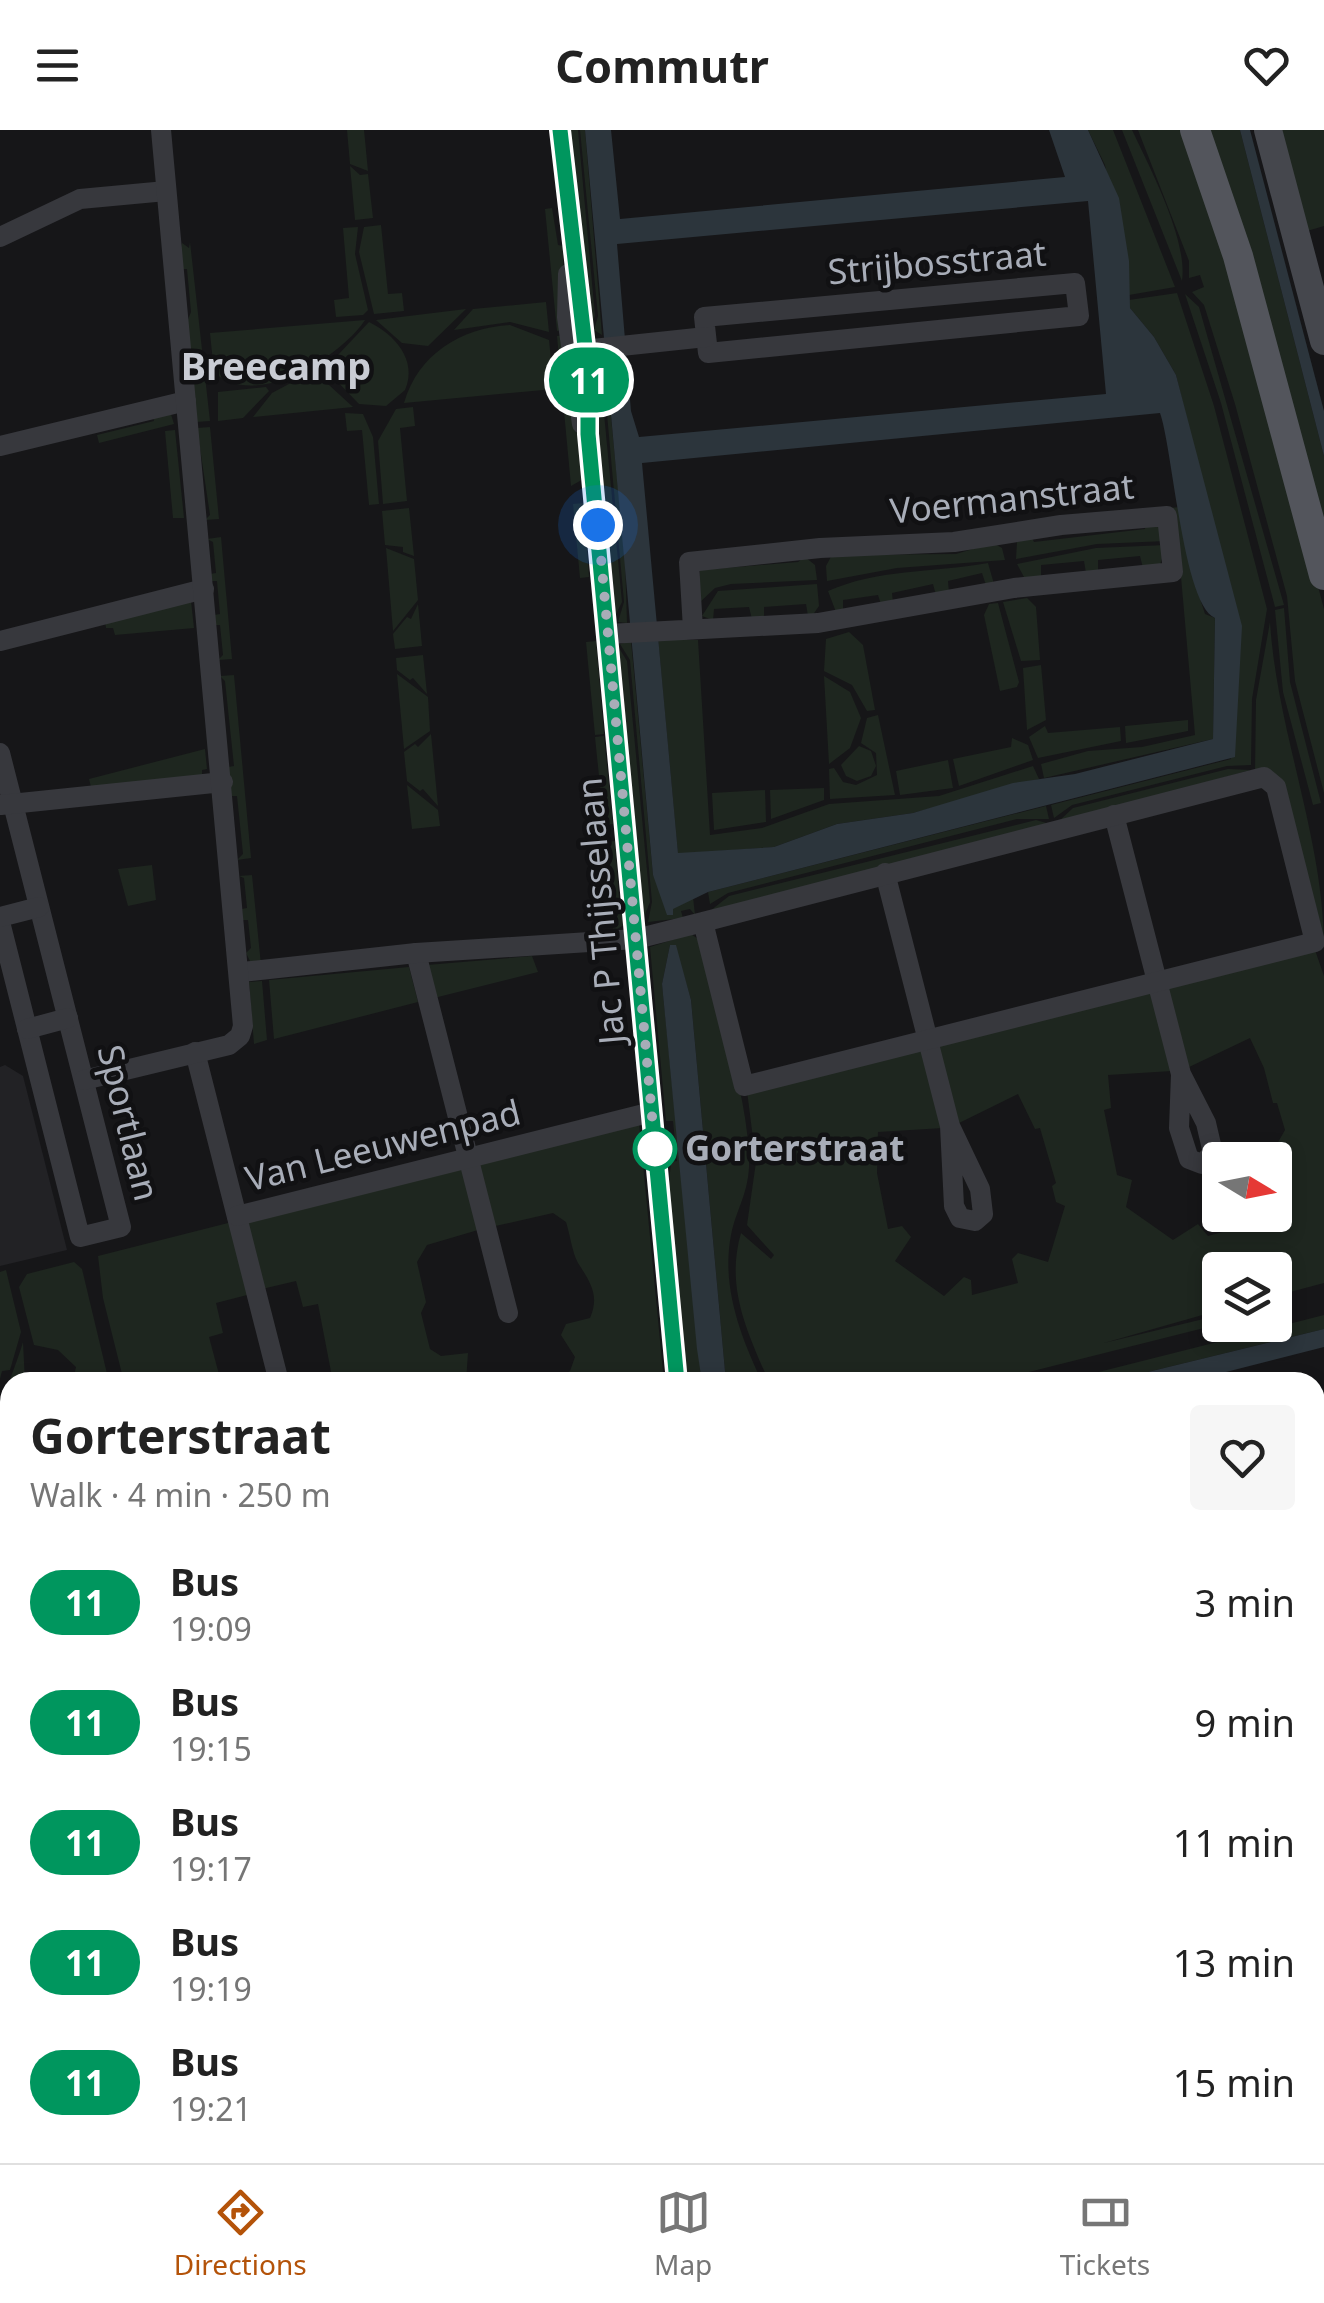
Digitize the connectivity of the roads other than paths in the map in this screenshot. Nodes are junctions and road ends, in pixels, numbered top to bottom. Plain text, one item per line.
1 (161, 130) edge
2 (560, 130) edge
3 (1195, 130) edge
4 (1268, 130) edge
5 (166, 191) junction
6 (0, 237) edge
7 (706, 337) junction
8 (1324, 342) edge
9 (586, 349) junction
10 (186, 401) junction
11 (0, 446) edge
12 (1324, 575) edge
13 (204, 590) junction
14 (693, 629) junction
15 (617, 633) junction
16 (0, 641) edge
17 (0, 753) edge
18 (223, 782) junction
19 (6, 804) edge
20 (1114, 815) junction
21 (885, 873) junction
22 (39, 907) junction
23 (0, 919) edge
24 (703, 922) junction
25 (636, 939) junction
26 (416, 954) junction
27 (242, 972) junction
28 (1157, 982) junction
29 (68, 1018) junction
30 (28, 1029) junction
31 (928, 1041) junction
32 (195, 1052) junction
33 (1181, 1074) dead end
34 (84, 1080) junction
35 (652, 1112) junction
36 (950, 1126) dead end
37 (466, 1157) junction
38 (237, 1216) junction
39 (508, 1314) dead end
40 (276, 1372) edge
41 (676, 1372) edge

1 - 5 street
2 - 9 street, Jac P Thijsselaan
3 - 12 main road
4 - 8 street
5 - 6 street
5 - 10 street
7 - 7 street, Strijbosstraat
7 - 9 street, Strijbosstraat
9 - 15 street, Jac P Thijsselaan
10 - 11 street
10 - 13 street
13 - 16 street
13 - 18 street
14 - 14 street, Voermanstraat
14 - 15 street, Voermanstraat
15 - 25 street, Jac P Thijsselaan
17 - 19 street, Sportlaan
18 - 19 street
18 - 27 street
19 - 22 street, Sportlaan
20 - 21 street
20 - 28 street
20 - 28 street
21 - 24 street
21 - 31 street
22 - 23 street, Sportlaan
22 - 29 street, Sportlaan
23 - 30 street, Sportlaan
24 - 25 street
24 - 31 street
25 - 26 street
25 - 35 street, Jac P Thijsselaan
26 - 27 street
26 - 37 street
27 - 32 street
28 - 31 street
28 - 33 street
29 - 30 street, Sportlaan
29 - 34 street, Sportlaan
30 - 34 street, Sportlaan
31 - 36 street
32 - 34 street
32 - 38 street, Van Leeuwenpad
35 - 37 street, Van Leeuwenpad
35 - 41 street, Jac P Thijsselaan
37 - 38 street, Van Leeuwenpad
37 - 39 street
38 - 40 street

